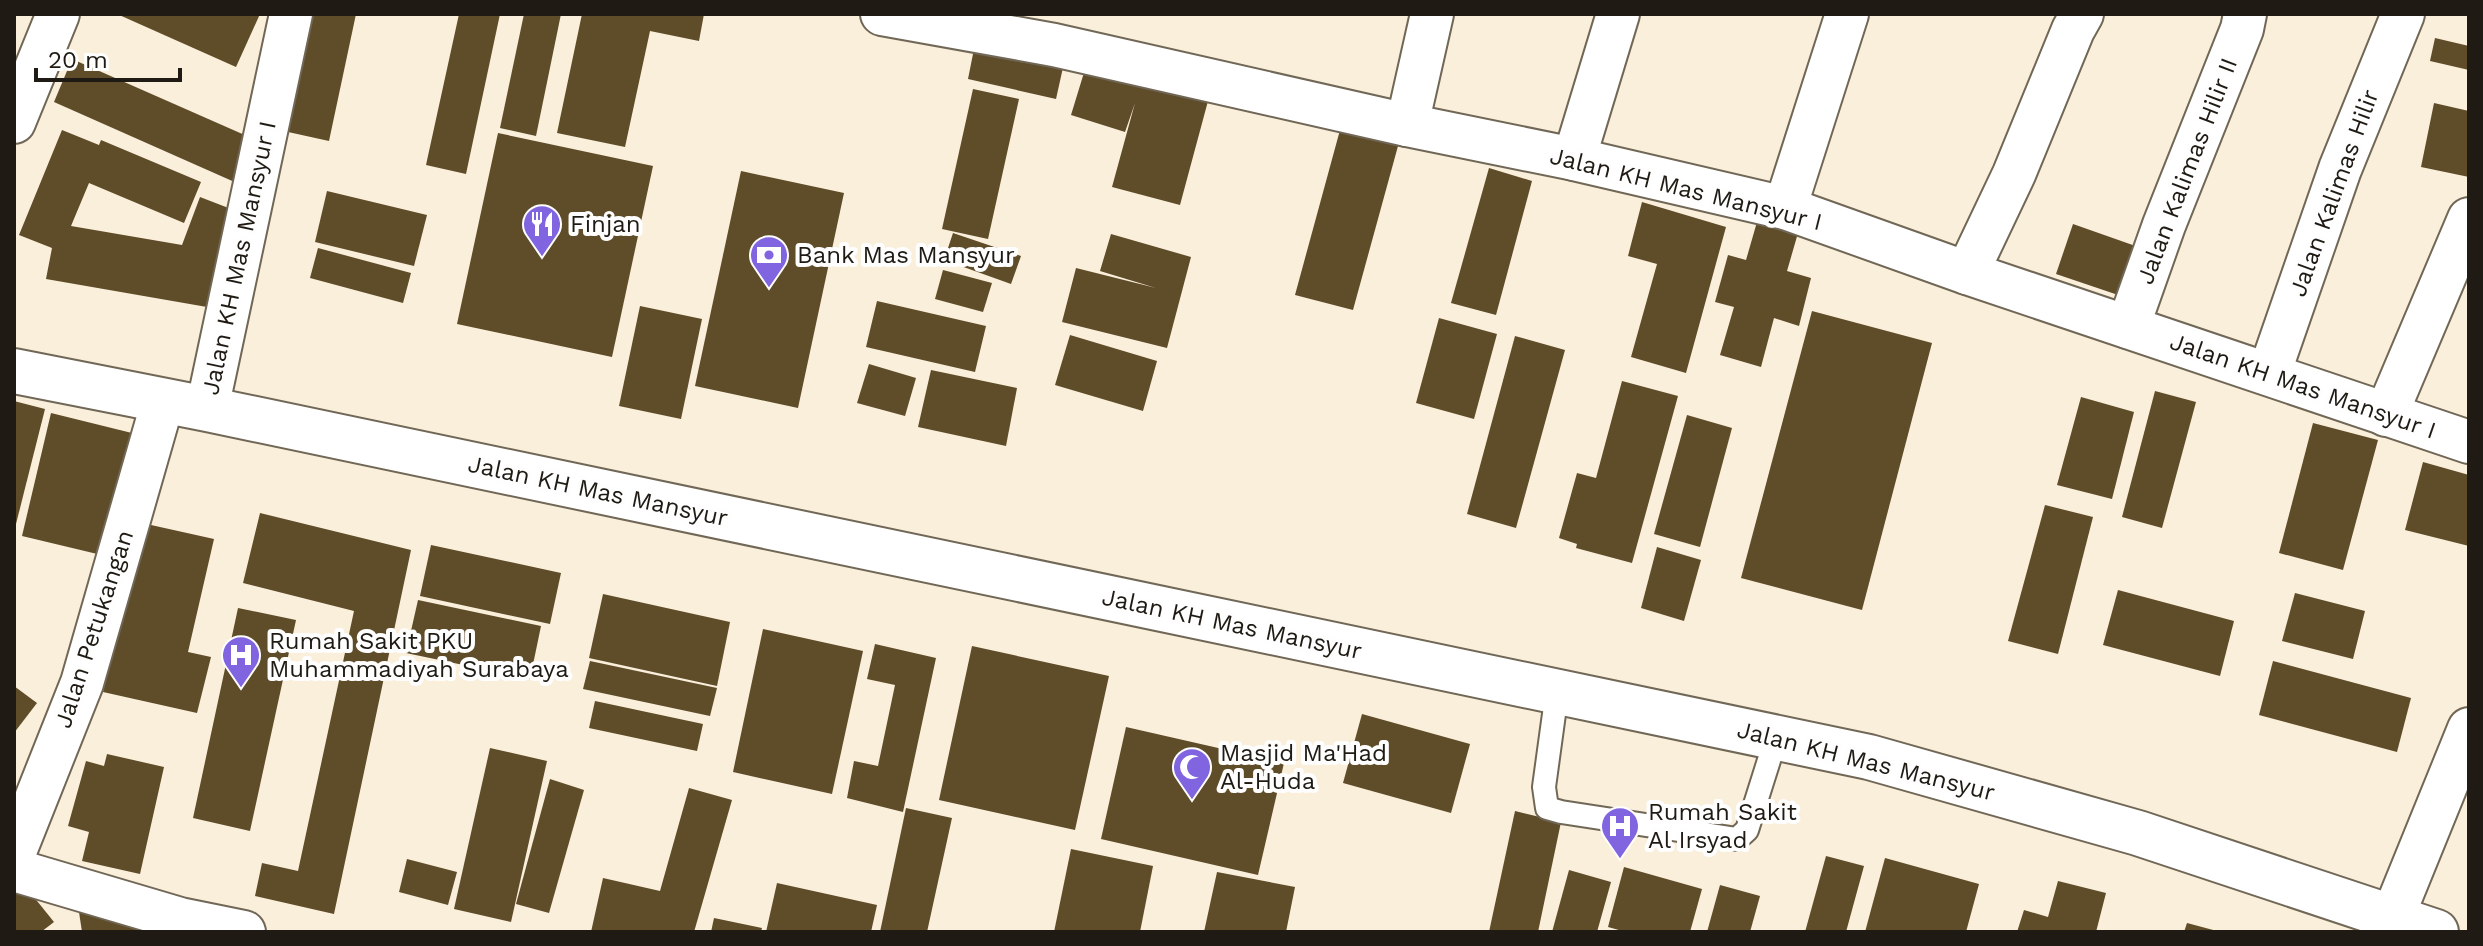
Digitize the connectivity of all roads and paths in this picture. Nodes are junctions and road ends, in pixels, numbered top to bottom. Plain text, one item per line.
1 (58, 14) edge
2 (291, 14) edge
3 (882, 14) edge
4 (1432, 14) edge
5 (1618, 14) edge
6 (1847, 14) edge
7 (2082, 14) edge
8 (2245, 14) edge
9 (2403, 14) edge
10 (1059, 30) edge
11 (14, 122) edge
12 (1407, 125) junction
13 (1574, 159) junction
14 (1785, 208) junction
15 (2469, 219) edge
16 (1967, 273) junction
17 (2128, 327) junction
18 (14, 371) edge
19 (2269, 374) junction
20 (163, 401) junction
21 (207, 409) junction
22 (2386, 415) junction
23 (2469, 442) edge
24 (1557, 692) junction
25 (2469, 729) edge
26 (1776, 738) junction
27 (14, 854) edge
28 (14, 870) edge
29 (2422, 927) edge
30 (244, 932) edge

1 - 11 street
2 - 21 street, Jalan KH Mas Mansyur I
3 - 10 street, Jalan KH Mas Mansyur I
4 - 12 street
5 - 13 street
6 - 14 street
7 - 16 street
8 - 17 street, Jalan Kalimas Hilir II
9 - 19 street, Jalan Kalimas Hilir
10 - 12 street, Jalan KH Mas Mansyur I
12 - 13 street, Jalan KH Mas Mansyur I
13 - 14 street, Jalan KH Mas Mansyur I
14 - 16 street, Jalan KH Mas Mansyur I
15 - 22 street
16 - 17 street, Jalan KH Mas Mansyur I
17 - 19 street, Jalan KH Mas Mansyur I
18 - 20 street, Jalan KH Mas Mansyur
19 - 22 street, Jalan KH Mas Mansyur I
20 - 21 street, Jalan KH Mas Mansyur
20 - 27 street, Jalan Petukangan
21 - 24 street, Jalan KH Mas Mansyur
22 - 23 street, Jalan KH Mas Mansyur I
24 - 26 street, Jalan KH Mas Mansyur
24 - 26 lane
25 - 29 street
26 - 29 street, Jalan KH Mas Mansyur
28 - 30 street

